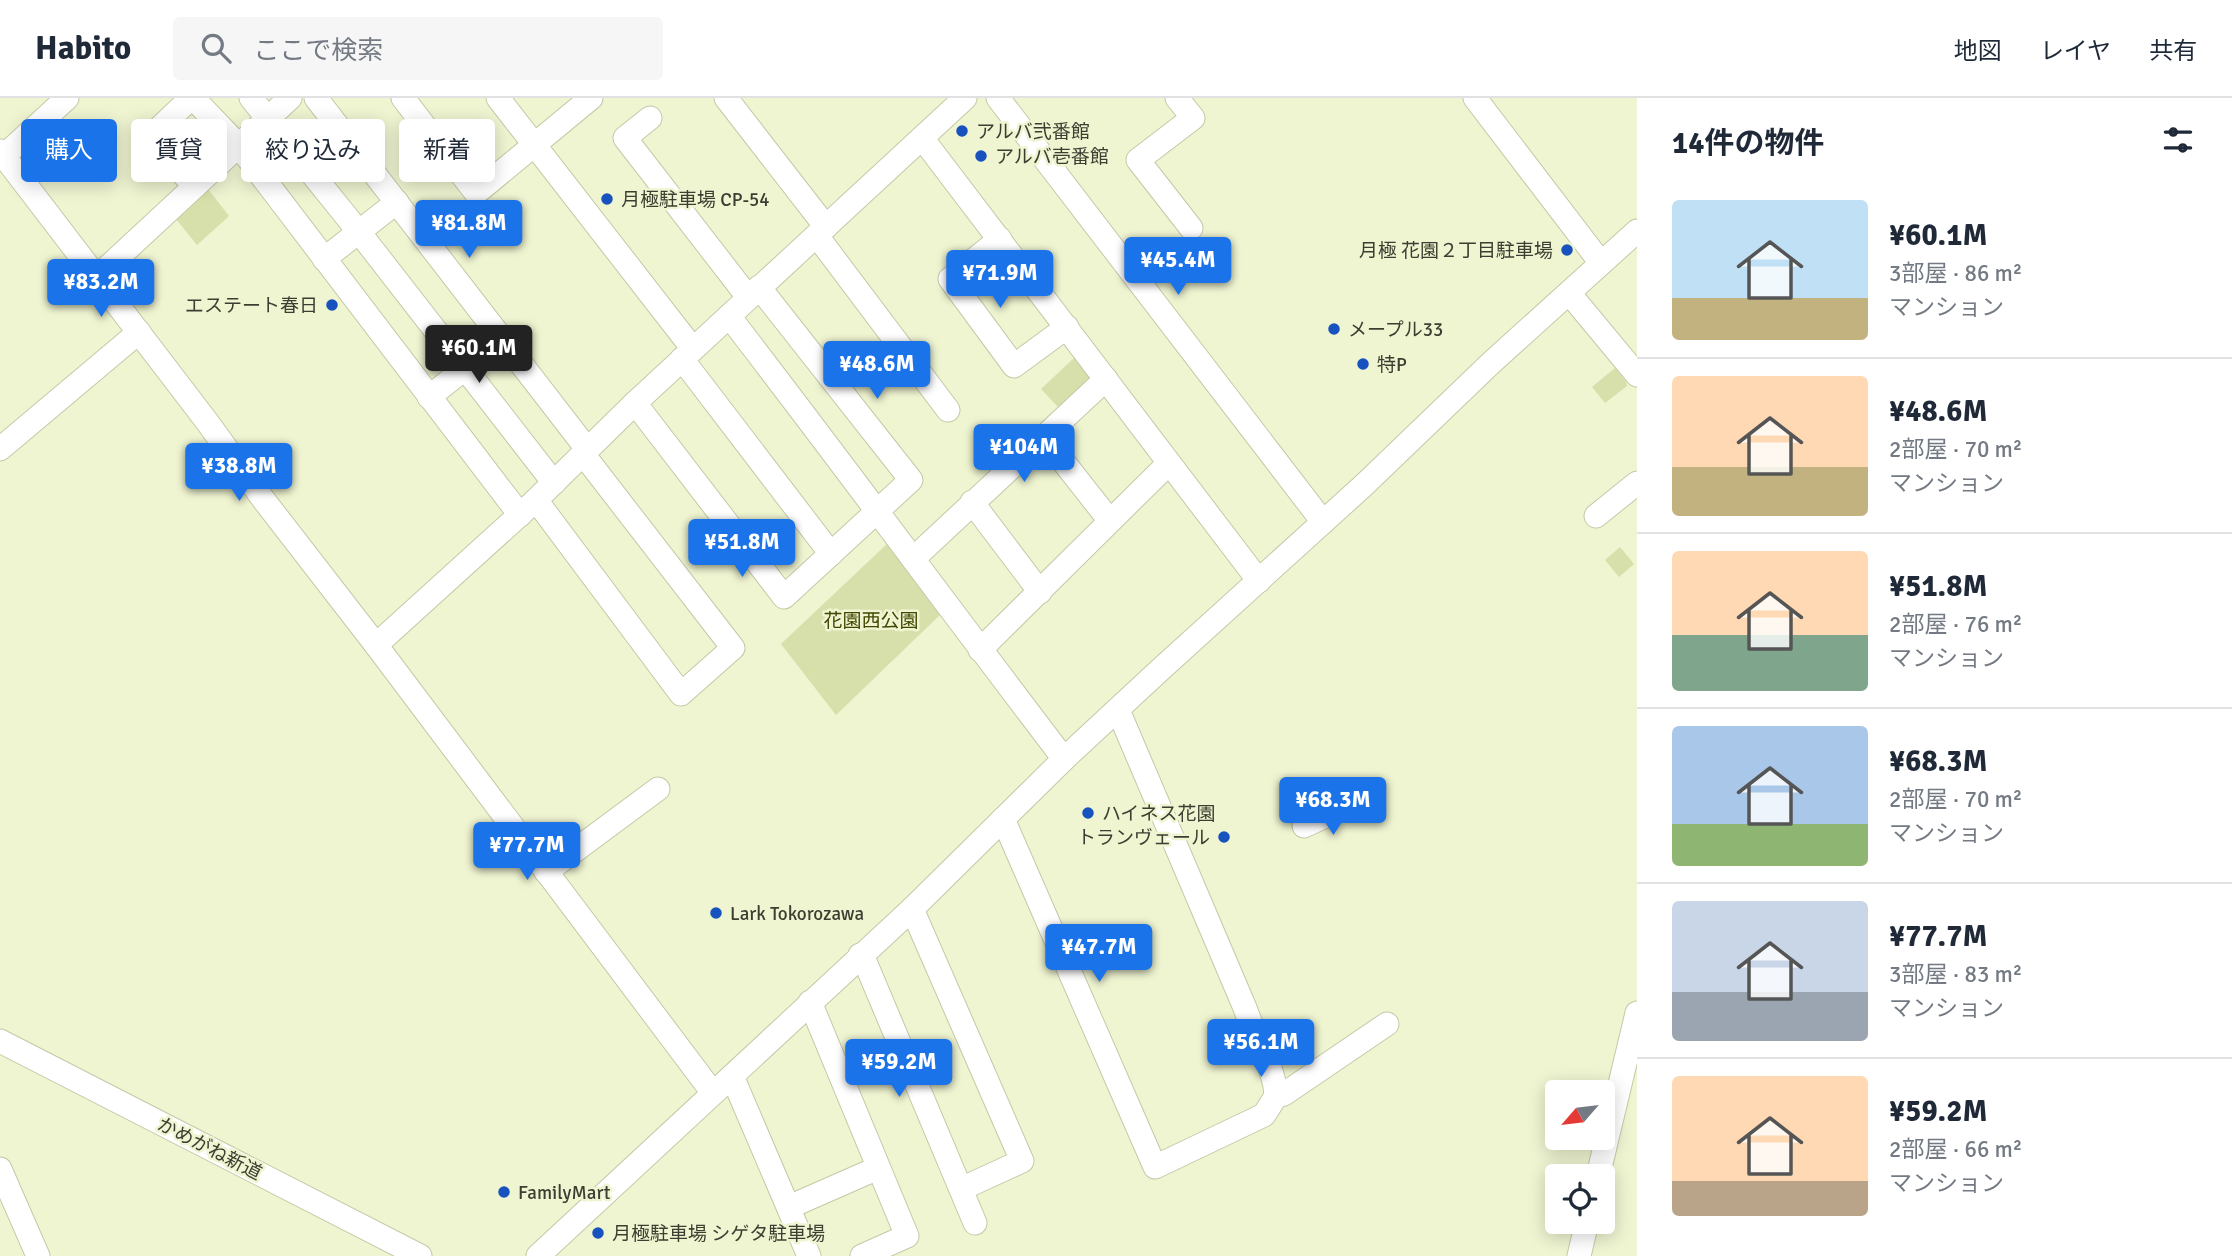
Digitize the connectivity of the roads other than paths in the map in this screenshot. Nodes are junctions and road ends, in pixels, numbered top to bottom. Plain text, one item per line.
1 (66, 98) edge
2 (251, 98) edge
3 (290, 98) edge
4 (316, 98) edge
5 (403, 98) edge
6 (498, 98) edge
7 (591, 98) edge
8 (726, 98) edge
9 (965, 98) edge
10 (998, 98) edge
11 (1177, 98) edge
12 (1475, 98) edge
13 (268, 117) junction
14 (650, 118) dead end
15 (922, 138) junction
16 (238, 145) junction
17 (534, 145) junction
18 (2, 154) edge
19 (195, 186) junction
20 (397, 202) junction
21 (1191, 228) dead end
22 (1637, 231) edge
23 (359, 232) junction
24 (822, 232) junction
25 (1000, 240) junction
26 (324, 259) junction
27 (1601, 263) junction
28 (96, 278) junction
29 (754, 292) junction
30 (1569, 293) junction
31 (729, 316) junction
32 (1067, 327) junction
33 (139, 332) junction
34 (502, 339) junction
35 (688, 354) junction
36 (464, 369) junction
37 (1637, 375) edge
38 (1106, 379) junction
39 (429, 397) junction
40 (635, 403) junction
41 (948, 410) dead end
42 (1044, 437) junction
43 (0, 449) edge
44 (585, 451) junction
45 (1169, 463) junction
46 (554, 483) junction
47 (1637, 483) edge
48 (972, 502) junction
49 (528, 508) junction
50 (877, 510) junction
51 (1596, 516) dead end
52 (1110, 521) junction
53 (1324, 522) junction
54 (831, 554) junction
55 (913, 559) junction
56 (1259, 581) junction
57 (1040, 592) junction
58 (376, 645) junction
59 (980, 650) junction
60 (1118, 710) junction
61 (1064, 760) junction
62 (658, 789) dead end
63 (1343, 808) dead end
64 (1003, 819) junction
65 (1304, 826) dead end
66 (546, 872) junction
67 (912, 909) junction
68 (860, 955) junction
69 (810, 1002) junction
70 (1637, 1013) edge
71 (1387, 1024) dead end
72 (0, 1041) edge
73 (732, 1076) junction
74 (713, 1093) junction
75 (1276, 1096) junction
76 (1601, 1164) edge
77 (878, 1168) junction
78 (0, 1169) edge
79 (961, 1189) junction
80 (789, 1207) junction
81 (975, 1223) dead end
82 (1584, 1234) edge
83 (901, 1248) edge
84 (38, 1256) edge
85 (420, 1256) edge
86 (538, 1256) edge
87 (809, 1256) edge
88 (863, 1256) edge
89 (1579, 1256) edge

1 - 18 street
2 - 13 street
3 - 13 street
4 - 20 street
5 - 17 street
6 - 17 street
7 - 17 street
8 - 24 street
9 - 15 street
10 - 53 street
11 - 21 street
12 - 27 street
13 - 16 street
13 - 23 street
14 - 29 street
15 - 24 street
15 - 25 street
16 - 19 street
16 - 19 street
16 - 26 street
17 - 35 street
18 - 28 street
19 - 28 street
20 - 23 street
20 - 34 street
22 - 27 street
23 - 26 street
23 - 36 street
24 - 29 street
24 - 41 street
25 - 32 street
25 - 32 street
26 - 39 street
27 - 30 street
28 - 33 street
29 - 31 street
29 - 50 street
30 - 37 street
30 - 53 street
31 - 35 street
31 - 50 street
32 - 38 street
33 - 43 street
33 - 58 street
34 - 36 street
34 - 44 street
35 - 40 street
35 - 54 street
36 - 39 street
36 - 46 street
38 - 42 street
38 - 45 street
39 - 49 street
40 - 44 street
40 - 54 street
42 - 48 street
42 - 52 street
44 - 46 street
44 - 49 street
45 - 52 street
45 - 56 street
46 - 49 street
47 - 51 street
48 - 55 street
48 - 57 street
49 - 58 street
50 - 54 street
50 - 55 street
52 - 57 street
53 - 56 street
55 - 59 street
56 - 60 street
57 - 59 street
58 - 66 street
59 - 61 street
60 - 61 street
60 - 75 street
61 - 64 street
62 - 66 street
63 - 65 street
64 - 67 street
64 - 75 street
66 - 74 street
67 - 68 street
67 - 79 street
68 - 69 street
68 - 79 street
69 - 73 street
69 - 77 street
70 - 76 street
71 - 75 street
72 - 85 street, かめがね新道
73 - 74 street
73 - 80 street
74 - 86 street
77 - 80 street
77 - 83 street
78 - 84 street
79 - 81 street
80 - 87 street
82 - 89 street
83 - 88 street

